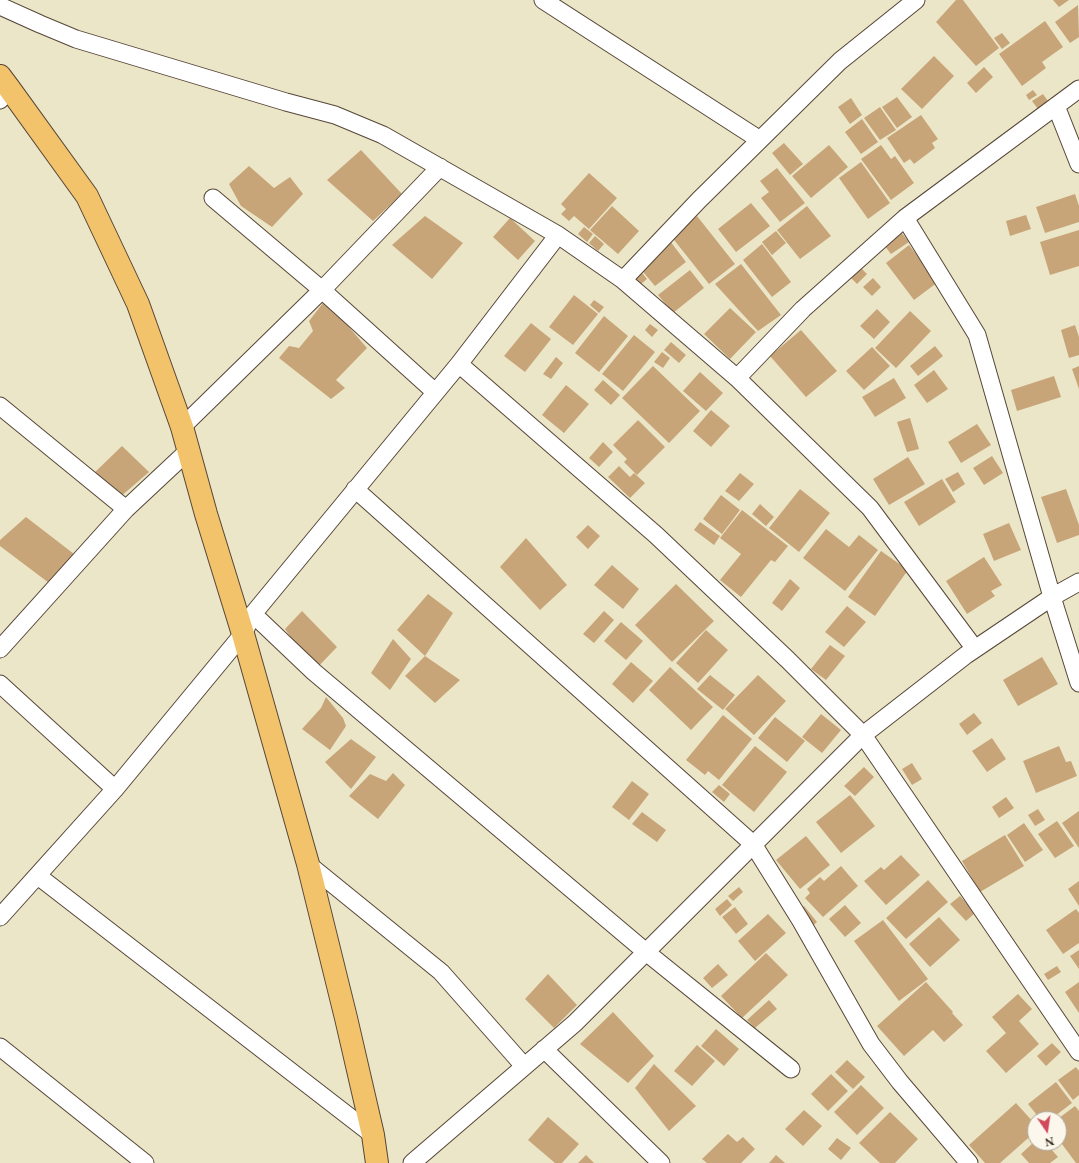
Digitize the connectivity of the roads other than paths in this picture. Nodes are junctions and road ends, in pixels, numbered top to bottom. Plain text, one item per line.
1 (543, 0) edge
2 (916, 0) edge
3 (0, 6) edge
4 (3, 88) edge
5 (1079, 89) edge
6 (1056, 106) junction
7 (760, 140) junction
8 (1079, 164) edge
9 (440, 168) junction
10 (213, 198) dead end
11 (905, 218) junction
12 (558, 235) junction
13 (623, 280) junction
14 (322, 290) junction
15 (459, 364) junction
16 (737, 378) junction
17 (435, 392) junction
18 (0, 406) edge
19 (182, 427) junction
20 (188, 451) junction
21 (355, 489) junction
22 (126, 509) junction
23 (1079, 582) edge
24 (1052, 597) junction
25 (253, 614) junction
26 (243, 634) junction
27 (0, 649) edge
28 (975, 649) junction
29 (1079, 683) edge
30 (0, 684) edge
31 (863, 735) junction
32 (115, 789) junction
33 (753, 844) junction
34 (308, 864) junction
35 (38, 876) junction
36 (0, 917) edge
37 (646, 952) junction
38 (0, 1047) edge
39 (544, 1049) junction
40 (1079, 1052) edge
41 (524, 1066) junction
42 (791, 1068) dead end
43 (373, 1134) junction
44 (414, 1162) edge
45 (145, 1163) edge
46 (377, 1163) edge
47 (661, 1163) edge
48 (969, 1163) edge

1 - 7 street
2 - 7 street
3 - 9 street
4 - 19 main road
5 - 6 street
6 - 8 street
6 - 11 street
7 - 13 street
9 - 12 street
9 - 14 street
10 - 14 street
11 - 16 street
11 - 24 street
12 - 13 street
12 - 15 street
13 - 16 street
14 - 17 street
14 - 19 street
15 - 17 street
15 - 31 street
16 - 28 street
17 - 21 street
18 - 22 street
19 - 20 main road
20 - 22 street
20 - 26 main road
21 - 25 street
21 - 33 street
22 - 27 street
23 - 24 street
24 - 28 street
24 - 29 street
25 - 26 street
25 - 37 street
26 - 32 street
26 - 34 main road
28 - 31 street
30 - 32 street
31 - 33 street
31 - 40 street
32 - 35 street
33 - 37 street
33 - 48 street
34 - 41 street
34 - 43 main road
35 - 36 street
35 - 43 street
37 - 39 street
37 - 42 street
38 - 45 street
39 - 41 street
39 - 47 street
41 - 44 street
43 - 46 main road

